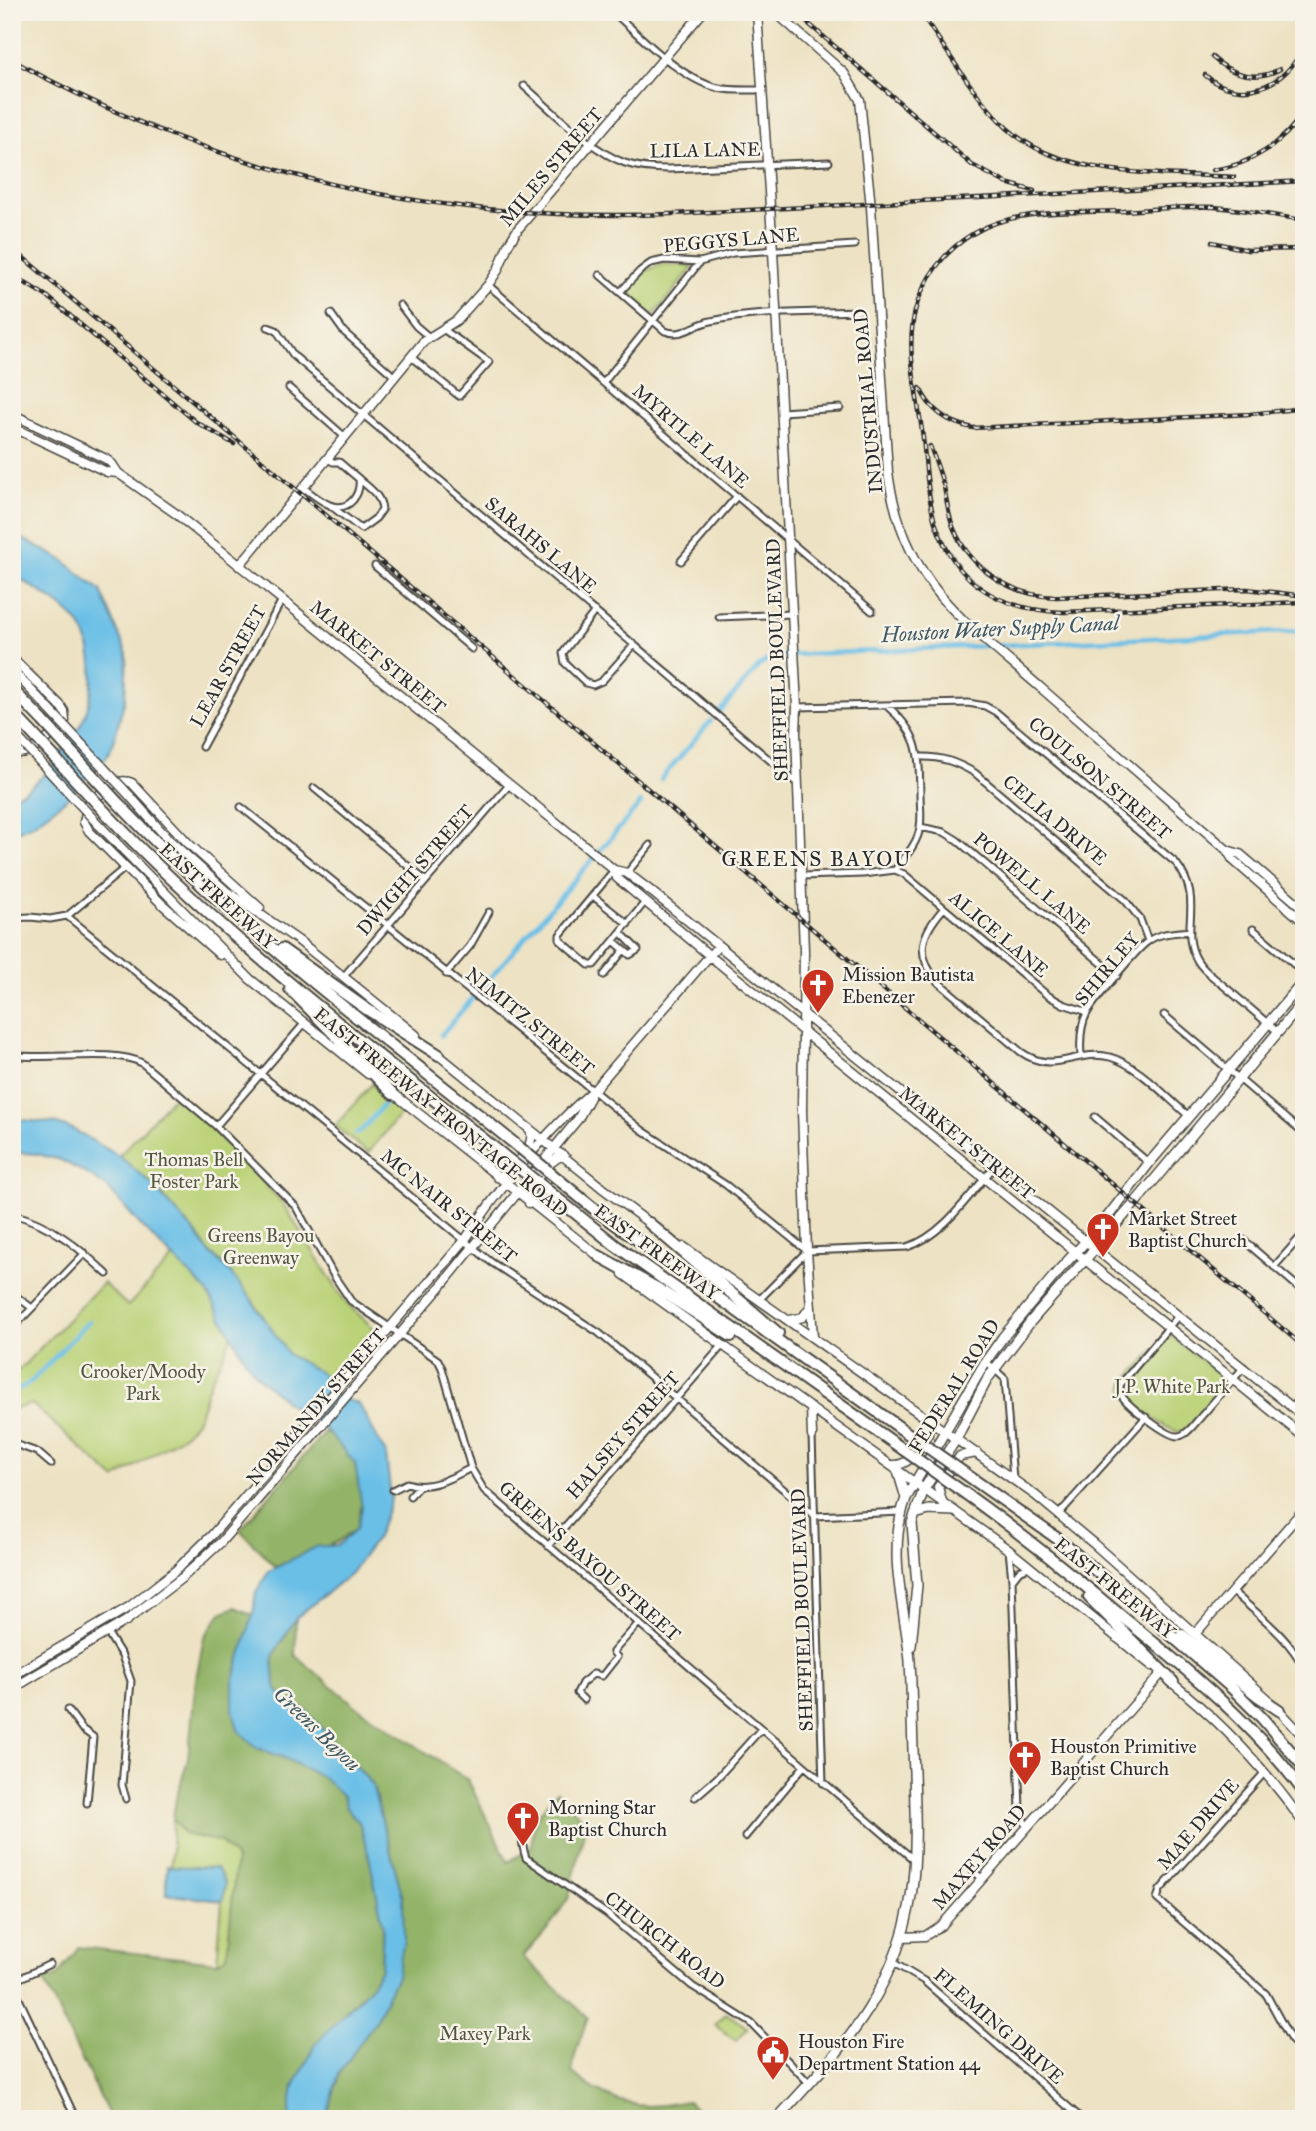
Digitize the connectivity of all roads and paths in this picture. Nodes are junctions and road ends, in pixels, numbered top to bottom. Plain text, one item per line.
1 (613, 12) edge
2 (703, 12) edge
3 (757, 12) edge
4 (775, 12) edge
5 (665, 57) junction
6 (524, 86) dead end
7 (761, 90) junction
8 (592, 143) junction
9 (829, 162) dead end
10 (768, 164) junction
11 (855, 245) dead end
12 (774, 251) junction
13 (700, 262) junction
14 (600, 275) dead end
15 (488, 285) junction
16 (620, 292) junction
17 (400, 305) dead end
18 (859, 311) dead end
19 (331, 314) dead end
20 (775, 315) junction
21 (653, 320) junction
22 (268, 327) dead end
23 (443, 329) junction
24 (429, 337) junction
25 (411, 357) junction
26 (395, 377) junction
27 (604, 382) junction
28 (289, 388) dead end
29 (840, 408) dead end
30 (782, 412) junction
31 (12, 414) edge
32 (363, 415) junction
33 (12, 427) edge
34 (345, 437) junction
35 (328, 459) junction
36 (118, 473) junction
37 (359, 479) junction
38 (304, 488) junction
39 (737, 496) junction
40 (331, 506) junction
41 (789, 540) junction
42 (681, 561) dead end
43 (239, 566) junction
44 (374, 566) dead end
45 (282, 600) junction
46 (595, 611) junction
47 (873, 611) dead end
48 (792, 614) junction
49 (719, 617) dead end
50 (634, 646) junction
51 (472, 649) dead end
52 (12, 658) edge
53 (12, 670) edge
54 (12, 689) edge
55 (887, 706) junction
56 (797, 707) junction
57 (12, 712) edge
58 (12, 732) edge
59 (202, 747) dead end
60 (12, 748) edge
61 (919, 757) junction
62 (510, 784) junction
63 (797, 784) junction
64 (314, 788) dead end
65 (241, 807) dead end
66 (920, 827) junction
67 (650, 845) dead end
68 (1227, 850) junction
69 (126, 867) junction
70 (614, 870) junction
71 (895, 870) junction
72 (627, 873) junction
73 (802, 876) junction
74 (426, 881) junction
75 (1276, 885) junction
76 (1268, 893) junction
77 (593, 895) junction
78 (645, 902) junction
79 (944, 908) junction
80 (1304, 909) edge
81 (489, 912) dead end
82 (67, 916) junction
83 (12, 918) edge
84 (1304, 922) edge
85 (244, 924) junction
86 (628, 924) junction
87 (387, 926) junction
88 (1253, 929) dead end
89 (1189, 931) junction
90 (621, 933) junction
91 (299, 941) junction
92 (614, 941) junction
93 (1148, 941) junction
94 (718, 946) junction
95 (624, 950) junction
96 (710, 956) junction
97 (261, 959) junction
98 (1304, 973) edge
99 (446, 974) junction
100 (604, 975) dead end
101 (344, 976) junction
102 (1117, 976) junction
103 (250, 979) junction
104 (1304, 981) edge
105 (1304, 1001) edge
106 (1088, 1012) junction
107 (803, 1014) junction
108 (1164, 1015) dead end
109 (1268, 1023) junction
110 (304, 1024) junction
111 (803, 1030) junction
112 (1278, 1032) junction
113 (12, 1055) edge
114 (439, 1055) junction
115 (1081, 1056) junction
116 (1228, 1071) junction
117 (262, 1075) junction
118 (1238, 1079) junction
119 (593, 1091) junction
120 (393, 1094) junction
121 (1189, 1116) junction
122 (1095, 1117) dead end
123 (1200, 1125) junction
124 (216, 1126) junction
125 (530, 1128) junction
126 (1304, 1134) edge
127 (544, 1140) junction
128 (554, 1148) junction
129 (563, 1155) junction
130 (1149, 1162) junction
131 (993, 1167) junction
132 (1161, 1171) junction
133 (497, 1177) junction
134 (984, 1178) junction
135 (507, 1184) junction
136 (516, 1193) junction
137 (529, 1203) junction
138 (12, 1214) edge
139 (649, 1223) junction
140 (1304, 1233) edge
141 (1242, 1239) dead end
142 (465, 1240) junction
143 (1086, 1242) junction
144 (474, 1246) junction
145 (1094, 1249) junction
146 (807, 1251) junction
147 (1076, 1252) junction
148 (85, 1253) junction
149 (599, 1256) junction
150 (1085, 1260) junction
151 (1274, 1267) junction
152 (107, 1274) dead end
153 (1304, 1292) edge
154 (12, 1293) edge
155 (760, 1299) junction
156 (810, 1307) junction
157 (32, 1308) junction
158 (1178, 1316) junction
159 (790, 1320) junction
160 (1168, 1327) junction
161 (12, 1329) edge
162 (389, 1329) junction
163 (399, 1335) junction
164 (813, 1337) junction
165 (722, 1346) junction
166 (986, 1361) junction
167 (995, 1367) junction
168 (1244, 1367) junction
169 (827, 1376) junction
170 (1233, 1380) junction
171 (677, 1398) junction
172 (840, 1405) junction
173 (811, 1408) junction
174 (1300, 1414) edge
175 (1146, 1417) junction
176 (927, 1418) junction
177 (832, 1423) junction
178 (1287, 1423) junction
179 (946, 1432) junction
180 (812, 1436) junction
181 (1304, 1437) edge
182 (956, 1439) junction
183 (12, 1443) edge
184 (976, 1453) junction
185 (1009, 1459) junction
186 (51, 1464) dead end
187 (471, 1468) junction
188 (894, 1468) junction
189 (998, 1469) junction
190 (1013, 1479) junction
191 (914, 1482) junction
192 (418, 1487) junction
193 (924, 1489) junction
194 (393, 1490) dead end
195 (410, 1496) dead end
196 (906, 1498) junction
197 (944, 1504) junction
198 (1304, 1509) edge
199 (954, 1511) junction
200 (901, 1512) junction
201 (888, 1513) junction
202 (1059, 1514) junction
203 (816, 1516) junction
204 (914, 1519) junction
205 (899, 1524) junction
206 (1018, 1531) junction
207 (548, 1546) junction
208 (1009, 1550) junction
209 (897, 1562) junction
210 (915, 1562) junction
211 (1029, 1567) junction
212 (1012, 1580) junction
213 (1120, 1591) junction
214 (1233, 1591) junction
215 (902, 1613) junction
216 (914, 1613) junction
217 (103, 1623) junction
218 (638, 1624) junction
219 (107, 1632) junction
220 (1195, 1634) junction
221 (909, 1658) junction
222 (37, 1662) junction
223 (1304, 1668) edge
224 (42, 1671) junction
225 (1161, 1674) junction
226 (12, 1676) edge
227 (1173, 1682) junction
228 (12, 1689) edge
229 (584, 1700) dead end
230 (68, 1710) dead end
231 (1279, 1710) junction
232 (761, 1729) junction
233 (1302, 1732) edge
234 (804, 1766) junction
235 (1304, 1767) edge
236 (1265, 1772) junction
237 (823, 1783) junction
238 (1304, 1792) edge
239 (695, 1797) dead end
240 (127, 1799) dead end
241 (86, 1803) dead end
242 (526, 1816) dead end
243 (1304, 1824) edge
244 (1027, 1828) junction
245 (745, 1836) dead end
246 (916, 1863) junction
247 (973, 1871) dead end
248 (982, 1879) junction
249 (902, 1937) junction
250 (892, 1962) junction
251 (50, 1964) dead end
252 (12, 1983) edge
253 (1304, 2052) edge
254 (809, 2082) junction
255 (76, 2119) edge
256 (778, 2119) edge
257 (1082, 2119) edge

1 - 5 street
2 - 5 main road, MILES STREET
3 - 7 main road, SHEFFIELD BOULEVARD
4 - 68 main road, INDUSTRIAL ROAD
5 - 7 street
5 - 8 main road, MILES STREET
6 - 8 street, LILA LANE
7 - 10 main road, SHEFFIELD BOULEVARD
8 - 10 street, LILA LANE
8 - 15 main road, MILES STREET
9 - 10 street, LILA LANE
10 - 12 main road, SHEFFIELD BOULEVARD
11 - 12 street, PEGGYS LANE
12 - 13 street, PEGGYS LANE
12 - 20 main road, SHEFFIELD BOULEVARD
13 - 16 street, PEGGYS LANE
13 - 21 street
14 - 16 street
15 - 23 main road, MILES STREET
15 - 27 street, MYRTLE LANE
16 - 21 street
17 - 24 street
18 - 20 street
19 - 26 street
20 - 21 street
20 - 30 main road, SHEFFIELD BOULEVARD
21 - 27 street
22 - 32 street, SARAHS LANE
23 - 24 main road, MILES STREET
23 - 25 street
24 - 25 main road, MILES STREET
25 - 26 main road, MILES STREET
26 - 32 main road, MILES STREET
27 - 39 street, MYRTLE LANE
28 - 34 street
29 - 30 street
30 - 41 main road, SHEFFIELD BOULEVARD
31 - 36 main road, MARKET STREET
32 - 34 main road, MILES STREET
32 - 46 street, SARAHS LANE
33 - 36 main road, MARKET STREET
34 - 35 main road, MILES STREET
35 - 37 street
35 - 38 main road, MILES STREET
36 - 43 main road, MARKET STREET
37 - 40 street
37 - 40 street
38 - 40 street
38 - 43 main road, MILES STREET
39 - 41 street, MYRTLE LANE
39 - 42 street
41 - 47 street, MYRTLE LANE
41 - 48 main road, SHEFFIELD BOULEVARD
43 - 45 main road, MARKET STREET
44 - 51 street
45 - 59 street, LEAR STREET
45 - 62 main road, MARKET STREET
46 - 50 street, SARAHS LANE
46 - 50 street
48 - 49 street
48 - 56 main road, SHEFFIELD BOULEVARD
50 - 63 street, SARAHS LANE
52 - 60 main road
53 - 91 main road, bridge
54 - 85 highway, EAST FREEWAY, bridge
55 - 56 street, COULSON STREET
55 - 61 street
55 - 89 street, COULSON STREET
56 - 63 main road, SHEFFIELD BOULEVARD
57 - 97 highway, EAST FREEWAY, bridge
58 - 103 main road, EAST FREEWAY FRONTAGE ROAD, bridge
61 - 66 street
61 - 93 street, CELIA DRIVE
62 - 70 main road, MARKET STREET
62 - 74 street, DWIGHT STREET
63 - 73 main road, SHEFFIELD BOULEVARD
64 - 74 street
65 - 87 street, NIMITZ STREET
66 - 71 street
66 - 102 street, POWELL LANE
67 - 72 street
68 - 75 main road, INDUSTRIAL ROAD
68 - 76 main road, INDUSTRIAL ROAD
69 - 82 street
69 - 91 main road
69 - 103 main road
70 - 72 main road, MARKET STREET
70 - 77 street
70 - 78 main road, MARKET STREET
71 - 73 street
71 - 79 street, ALICE LANE
72 - 94 main road, MARKET STREET
73 - 107 main road, SHEFFIELD BOULEVARD
74 - 87 street, DWIGHT STREET
75 - 76 main road
75 - 80 main road, INDUSTRIAL ROAD
76 - 84 main road, INDUSTRIAL ROAD
77 - 86 street
77 - 92 street
78 - 86 street
78 - 96 main road, MARKET STREET
79 - 106 street, ALICE LANE
79 - 115 street
81 - 99 street
82 - 83 street
82 - 117 street, MC NAIR STREET
85 - 114 highway
85 - 169 highway, EAST FREEWAY, bridge
86 - 90 street
87 - 99 street, NIMITZ STREET
87 - 101 street, DWIGHT STREET
88 - 98 street
89 - 93 street, SHIRLEY
89 - 109 street, COULSON STREET
90 - 92 street
90 - 95 street
91 - 101 main road
92 - 95 street
93 - 102 street, SHIRLEY
94 - 96 main road, NORMANDY STREET
94 - 107 main road, MARKET STREET
95 - 100 street
96 - 111 main road, MARKET STREET
96 - 119 main road, NORMANDY STREET
97 - 120 highway
97 - 172 highway, EAST FREEWAY, bridge
99 - 119 street, NIMITZ STREET
101 - 114 main road
102 - 106 street, SHIRLEY
103 - 110 main road, EAST FREEWAY FRONTAGE ROAD
104 - 109 main road, FEDERAL ROAD
105 - 112 main road, FEDERAL ROAD
106 - 115 street, SHIRLEY
107 - 111 main road, SHEFFIELD BOULEVARD
107 - 131 main road, MARKET STREET
108 - 116 street
109 - 112 street, COULSON STREET
109 - 116 main road, FEDERAL ROAD
110 - 117 street
110 - 120 main road, EAST FREEWAY FRONTAGE ROAD
111 - 134 main road, MARKET STREET
111 - 146 main road, SHEFFIELD BOULEVARD
112 - 118 main road, FEDERAL ROAD
113 - 124 street, GREENS BAYOU STREET
114 - 125 main road
115 - 121 street
116 - 118 street
116 - 121 main road, FEDERAL ROAD
117 - 124 street
117 - 142 street, MC NAIR STREET
118 - 123 main road, FEDERAL ROAD
118 - 126 street
119 - 127 main road, NORMANDY STREET
119 - 128 main road, NORMANDY STREET
119 - 146 street, NIMITZ STREET
120 - 133 main road, EAST FREEWAY FRONTAGE ROAD
121 - 123 main road
121 - 130 main road, FEDERAL ROAD
122 - 130 street
123 - 132 main road, FEDERAL ROAD
124 - 162 street, GREENS BAYOU STREET
125 - 127 main road
125 - 133 main road
127 - 128 main road
127 - 135 main road, NORMANDY STREET
128 - 129 main road
128 - 136 main road, NORMANDY STREET
129 - 137 main road
129 - 139 main road
130 - 132 main road
130 - 143 main road, FEDERAL ROAD
131 - 134 street
131 - 143 main road, MARKET STREET
132 - 145 main road, FEDERAL ROAD
133 - 135 main road, EAST FREEWAY FRONTAGE ROAD
134 - 146 street
134 - 147 main road, MARKET STREET
135 - 136 main road, EAST FREEWAY FRONTAGE ROAD
135 - 142 main road, NORMANDY STREET
136 - 137 main road, EAST FREEWAY FRONTAGE ROAD
136 - 144 main road, NORMANDY STREET
137 - 149 main road, EAST FREEWAY FRONTAGE ROAD
138 - 148 street
139 - 155 main road
139 - 169 highway
140 - 151 street
141 - 151 street
142 - 144 street, MC NAIR STREET
142 - 162 main road, NORMANDY STREET
143 - 145 main road, MARKET STREET
143 - 147 main road, FEDERAL ROAD
144 - 163 main road, NORMANDY STREET
144 - 171 street, MC NAIR STREET
145 - 150 main road, FEDERAL ROAD
145 - 158 main road, MARKET STREET
146 - 155 street
146 - 156 main road, SHEFFIELD BOULEVARD
147 - 150 main road, MARKET STREET
147 - 166 main road, FEDERAL ROAD
148 - 152 street
148 - 157 street
149 - 165 main road, EAST FREEWAY FRONTAGE ROAD
149 - 172 highway
150 - 160 main road, MARKET STREET
150 - 167 main road, FEDERAL ROAD
151 - 153 street
154 - 157 street
155 - 159 main road
156 - 159 main road
156 - 164 main road, SHEFFIELD BOULEVARD
157 - 161 street
158 - 160 street
158 - 168 main road, MARKET STREET
159 - 164 main road
160 - 170 main road, MARKET STREET
160 - 175 street
162 - 163 street, GREENS BAYOU STREET
162 - 217 main road, NORMANDY STREET
163 - 187 street, GREENS BAYOU STREET
163 - 219 main road, NORMANDY STREET
164 - 176 main road
165 - 171 street, HALSEY STREET
165 - 173 main road, EAST FREEWAY FRONTAGE ROAD
166 - 167 street
166 - 179 main road, FEDERAL ROAD
167 - 182 main road, FEDERAL ROAD
167 - 185 street
168 - 170 street
168 - 174 main road, MARKET STREET
169 - 213 highway, EAST FREEWAY, bridge
170 - 175 street
170 - 178 main road, MARKET STREET
171 - 203 street, MC NAIR STREET
171 - 207 street, HALSEY STREET
172 - 206 highway, EAST FREEWAY, bridge
173 - 177 main road, EAST FREEWAY FRONTAGE ROAD
173 - 180 main road, SHEFFIELD BOULEVARD
174 - 178 main road
175 - 202 street
176 - 179 main road
176 - 188 main road
177 - 180 main road
177 - 188 main road, EAST FREEWAY FRONTAGE ROAD
178 - 181 main road, MARKET STREET
179 - 182 main road
179 - 191 main road, FEDERAL ROAD
180 - 203 street, SHEFFIELD BOULEVARD
182 - 184 main road
182 - 193 main road, FEDERAL ROAD
183 - 186 street
184 - 189 main road
184 - 197 main road
185 - 189 street
185 - 190 street
187 - 192 street
187 - 207 street, GREENS BAYOU STREET
188 - 191 main road, EAST FREEWAY FRONTAGE ROAD
188 - 196 main road
189 - 190 main road
190 - 202 main road
191 - 193 main road, EAST FREEWAY FRONTAGE ROAD
191 - 196 main road, FEDERAL ROAD
192 - 194 street
192 - 195 street
193 - 197 main road, EAST FREEWAY FRONTAGE ROAD
193 - 204 main road, FEDERAL ROAD
196 - 200 main road, FEDERAL ROAD
197 - 199 main road, EAST FREEWAY FRONTAGE ROAD
198 - 214 main road
199 - 204 main road
199 - 208 main road, EAST FREEWAY FRONTAGE ROAD
200 - 201 street
200 - 204 main road
200 - 205 main road, FEDERAL ROAD
201 - 203 street
201 - 205 street
202 - 220 main road
203 - 237 street, SHEFFIELD BOULEVARD
204 - 210 main road, FEDERAL ROAD
205 - 209 main road, FEDERAL ROAD
206 - 227 highway
206 - 238 highway, EAST FREEWAY
207 - 218 street, GREENS BAYOU STREET
208 - 211 main road, EAST FREEWAY FRONTAGE ROAD
208 - 212 street
209 - 210 main road
209 - 215 main road, FEDERAL ROAD
210 - 216 main road, FEDERAL ROAD
211 - 212 street
211 - 225 main road, EAST FREEWAY FRONTAGE ROAD
212 - 244 street
213 - 231 highway
213 - 235 highway, EAST FREEWAY
214 - 220 main road
214 - 223 street
215 - 216 main road
215 - 221 main road, FEDERAL ROAD
216 - 221 main road, FEDERAL ROAD
217 - 219 street
217 - 222 main road, NORMANDY STREET
218 - 229 street
218 - 232 street, GREENS BAYOU STREET
219 - 224 main road, NORMANDY STREET
219 - 240 street
220 - 231 main road
221 - 246 main road, FEDERAL ROAD
222 - 224 main road
222 - 226 main road, NORMANDY STREET
224 - 228 main road, NORMANDY STREET
225 - 227 main road, EAST FREEWAY FRONTAGE ROAD
225 - 244 main road, MAXEY ROAD
227 - 236 main road, EAST FREEWAY FRONTAGE ROAD
230 - 241 street
231 - 233 main road
232 - 234 street, GREENS BAYOU STREET
232 - 239 street
234 - 237 street, GREENS BAYOU STREET
234 - 245 street
236 - 243 main road, EAST FREEWAY FRONTAGE ROAD
236 - 253 street, MAE DRIVE
237 - 246 street, GREENS BAYOU STREET
242 - 254 street, CHURCH ROAD
244 - 248 main road, MAXEY ROAD
246 - 249 main road, FEDERAL ROAD
247 - 248 street
248 - 249 main road, MAXEY ROAD
249 - 250 main road
250 - 254 main road
250 - 257 street, FLEMING DRIVE
251 - 252 street
252 - 255 street
254 - 256 main road

